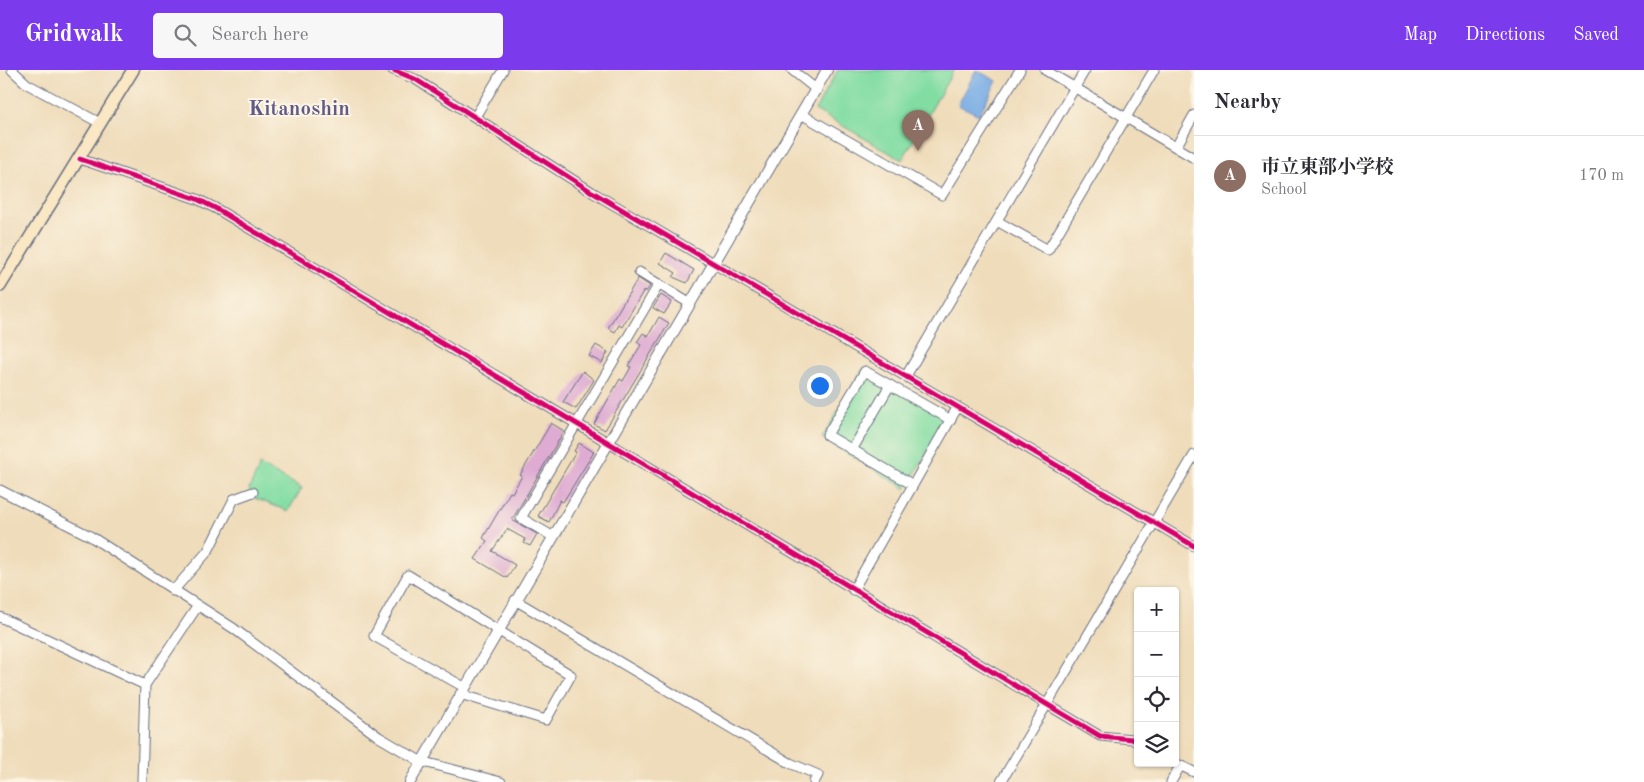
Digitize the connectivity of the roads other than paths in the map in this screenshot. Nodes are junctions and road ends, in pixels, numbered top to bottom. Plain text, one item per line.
1 (12, 70) edge
2 (133, 70) edge
3 (393, 70) edge
4 (503, 70) edge
5 (792, 70) edge
6 (827, 70) edge
7 (1020, 70) edge
8 (1045, 70) edge
9 (1085, 70) edge
10 (1154, 70) edge
11 (416, 74) edge
12 (1075, 88) junction
13 (817, 90) junction
14 (1194, 114) edge
15 (803, 115) junction
16 (475, 117) junction
17 (1127, 118) junction
18 (100, 123) junction
19 (1176, 148) junction
20 (1194, 158) edge
21 (80, 159) junction
22 (997, 221) junction
23 (712, 264) junction
24 (639, 272) dead end
25 (659, 284) junction
26 (0, 286) edge
27 (689, 303) junction
28 (906, 376) junction
29 (890, 385) junction
30 (957, 408) junction
31 (951, 420) junction
32 (575, 424) junction
33 (607, 443) junction
34 (852, 450) junction
35 (1194, 455) edge
36 (913, 486) junction
37 (0, 490) edge
38 (253, 492) dead end
39 (1155, 522) junction
40 (552, 536) junction
41 (1194, 546) edge
42 (853, 590) junction
43 (173, 591) junction
44 (515, 600) junction
45 (197, 607) junction
46 (0, 617) edge
47 (497, 632) junction
48 (145, 685) junction
49 (462, 691) junction
50 (1047, 704) junction
51 (1134, 741) edge
52 (420, 761) junction
53 (1179, 764) edge
54 (1177, 767) edge
55 (1194, 772) edge
56 (142, 782) edge
57 (410, 782) edge
58 (501, 782) edge
59 (814, 782) edge
60 (1001, 782) edge
61 (1171, 782) edge

1 - 18 street
2 - 18 main road
3 - 11 street
4 - 16 street
5 - 13 street
6 - 13 street
7 - 15 street
8 - 12 street
9 - 12 street
10 - 17 street
11 - 16 street
12 - 17 street
12 - 22 street
13 - 15 street
14 - 19 street
15 - 23 street
16 - 23 street
17 - 19 street
17 - 22 street
18 - 21 main road
19 - 20 street
21 - 26 main road
21 - 32 street
22 - 28 street
23 - 27 street
23 - 28 street
24 - 25 street
25 - 27 street
25 - 32 street
27 - 33 street
28 - 30 street
29 - 31 street
29 - 34 street
29 - 34 street
30 - 31 street
30 - 39 street
31 - 36 street
32 - 33 street
32 - 40 street
33 - 40 street
33 - 42 street
34 - 36 street
35 - 39 street
36 - 42 street
37 - 43 street
38 - 43 street
39 - 41 street
39 - 50 street
40 - 44 street
42 - 50 street
43 - 45 street
44 - 47 street
44 - 59 street
45 - 48 street
45 - 52 street
46 - 48 street
47 - 49 street
47 - 49 street
47 - 49 street
48 - 56 street
49 - 52 street
50 - 51 street
50 - 60 street
52 - 57 street
52 - 58 street
53 - 55 street
54 - 61 street

